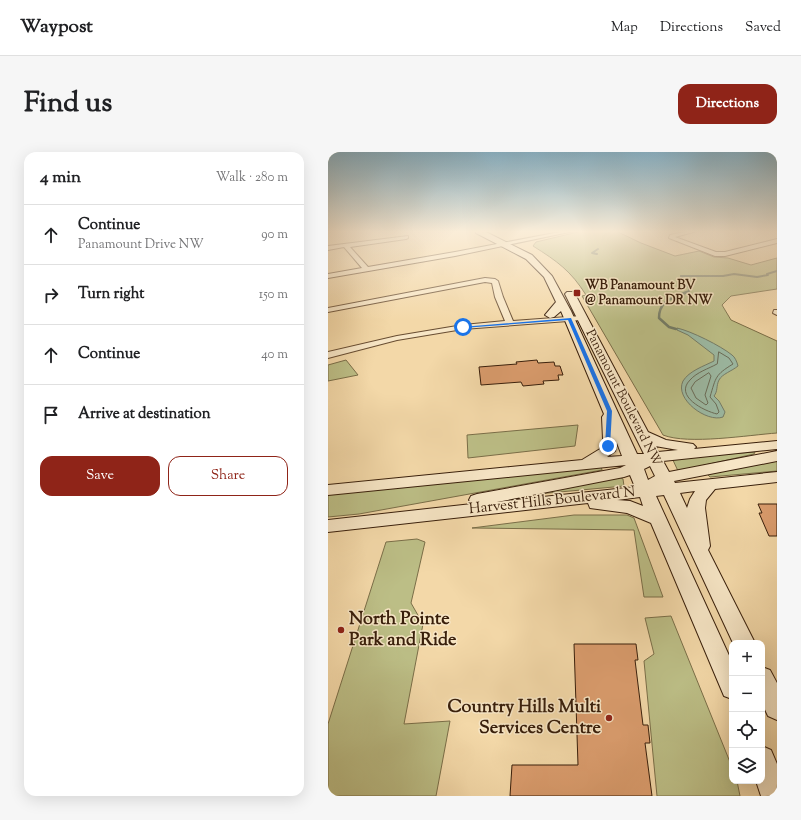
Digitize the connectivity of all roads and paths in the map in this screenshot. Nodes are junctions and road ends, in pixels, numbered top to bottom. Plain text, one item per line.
1 (359, 261) edge
2 (411, 261) edge
3 (534, 261) edge
4 (542, 261) edge
5 (351, 265) dead end
6 (366, 269) junction
7 (356, 271) junction
8 (559, 275) dead end
9 (328, 276) edge
10 (566, 287) dead end
11 (561, 302) junction
12 (328, 310) edge
13 (550, 315) junction
14 (574, 316) junction
15 (508, 321) junction
16 (328, 355) edge
17 (610, 411) junction
18 (642, 435) junction
19 (777, 445) edge
20 (740, 448) junction
21 (777, 456) edge
22 (653, 457) junction
23 (584, 464) junction
24 (634, 464) junction
25 (777, 477) edge
26 (667, 484) junction
27 (710, 484) junction
28 (328, 490) edge
29 (645, 490) junction
30 (504, 506) junction
31 (657, 519) junction
32 (372, 521) junction
33 (328, 526) edge
34 (703, 559) junction
35 (743, 640) edge
36 (729, 681) edge
37 (765, 684) edge
38 (777, 708) edge
39 (765, 768) edge
40 (765, 784) edge
41 (767, 796) edge
42 (775, 796) edge

1 - 6 street
2 - 6 street
3 - 11 street, Panamount Boulevard NW
4 - 8 street, Panamount Boulevard NW
5 - 7 street
6 - 7 street
7 - 9 street
10 - 14 street, Panamount Boulevard NW
11 - 13 street
11 - 14 street, Panamount Boulevard NW
12 - 15 street
13 - 14 street
13 - 15 street
14 - 15 street
14 - 17 street, Panamount Boulevard NW
14 - 18 street, Panamount Boulevard NW
15 - 16 street
17 - 23 street
17 - 24 street, Panamount Boulevard NW
18 - 20 street
18 - 22 street, Panamount Boulevard NW
19 - 20 street
20 - 22 street
21 - 26 street
22 - 24 street
22 - 26 street, Panamount Boulevard NW
23 - 24 street
23 - 28 street
24 - 29 street, Panamount Boulevard NW
24 - 32 street
25 - 27 street, Harvest Hills Boulevard N
26 - 27 street, Harvest Hills Boulevard N
26 - 29 street, Harvest Hills Boulevard N
26 - 34 street, Panamount Boulevard NW
27 - 34 street
29 - 30 street, Harvest Hills Boulevard N
29 - 31 street, Panamount Boulevard NW
30 - 31 street
30 - 32 street, Harvest Hills Boulevard N
31 - 36 street, Panamount Boulevard NW
32 - 33 street, Harvest Hills Boulevard N
34 - 35 street, Panamount Boulevard NW
37 - 38 street
39 - 42 street
40 - 41 street

